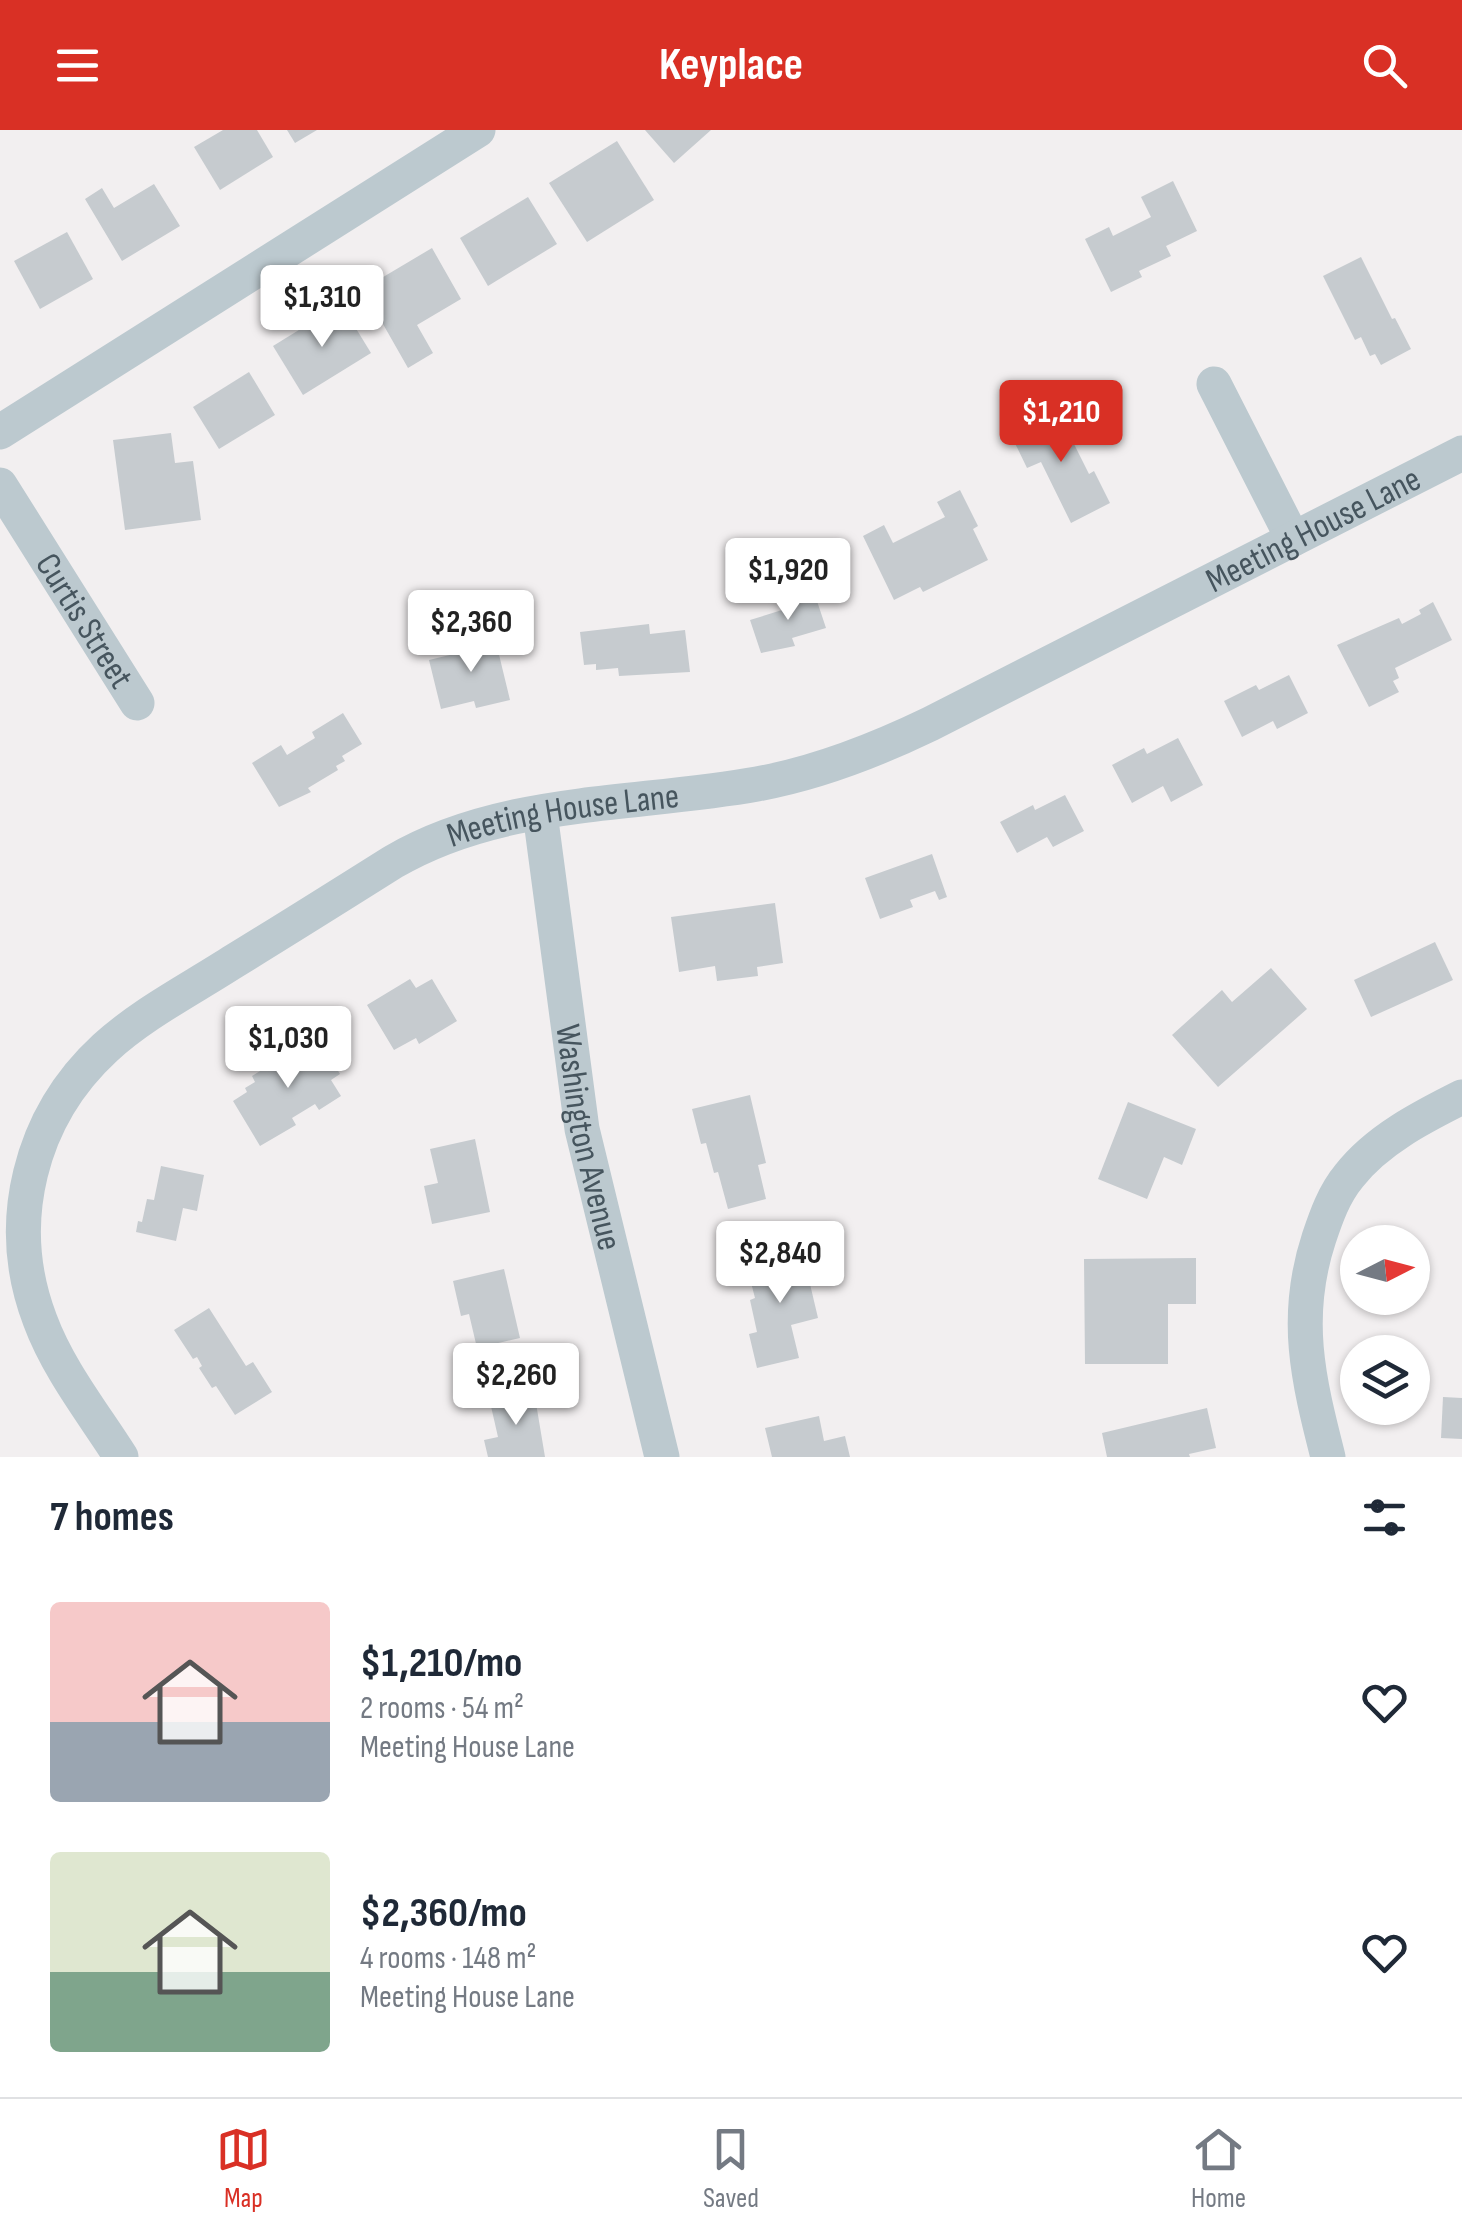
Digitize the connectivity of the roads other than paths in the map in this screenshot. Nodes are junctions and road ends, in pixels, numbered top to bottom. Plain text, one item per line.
1 (478, 130) edge
2 (1214, 384) dead end
3 (0, 432) edge
4 (1462, 454) edge
5 (0, 485) edge
6 (1293, 539) junction
7 (137, 704) dead end
8 (540, 812) junction
9 (1462, 1097) edge
10 (121, 1457) edge
11 (662, 1457) edge
12 (1328, 1457) edge

1 - 3 street
2 - 6 street
4 - 6 street, Meeting House Lane
5 - 7 street, Curtis Street
6 - 8 street, Meeting House Lane
8 - 10 street, Meeting House Lane
8 - 11 street, Washington Avenue
9 - 12 street

